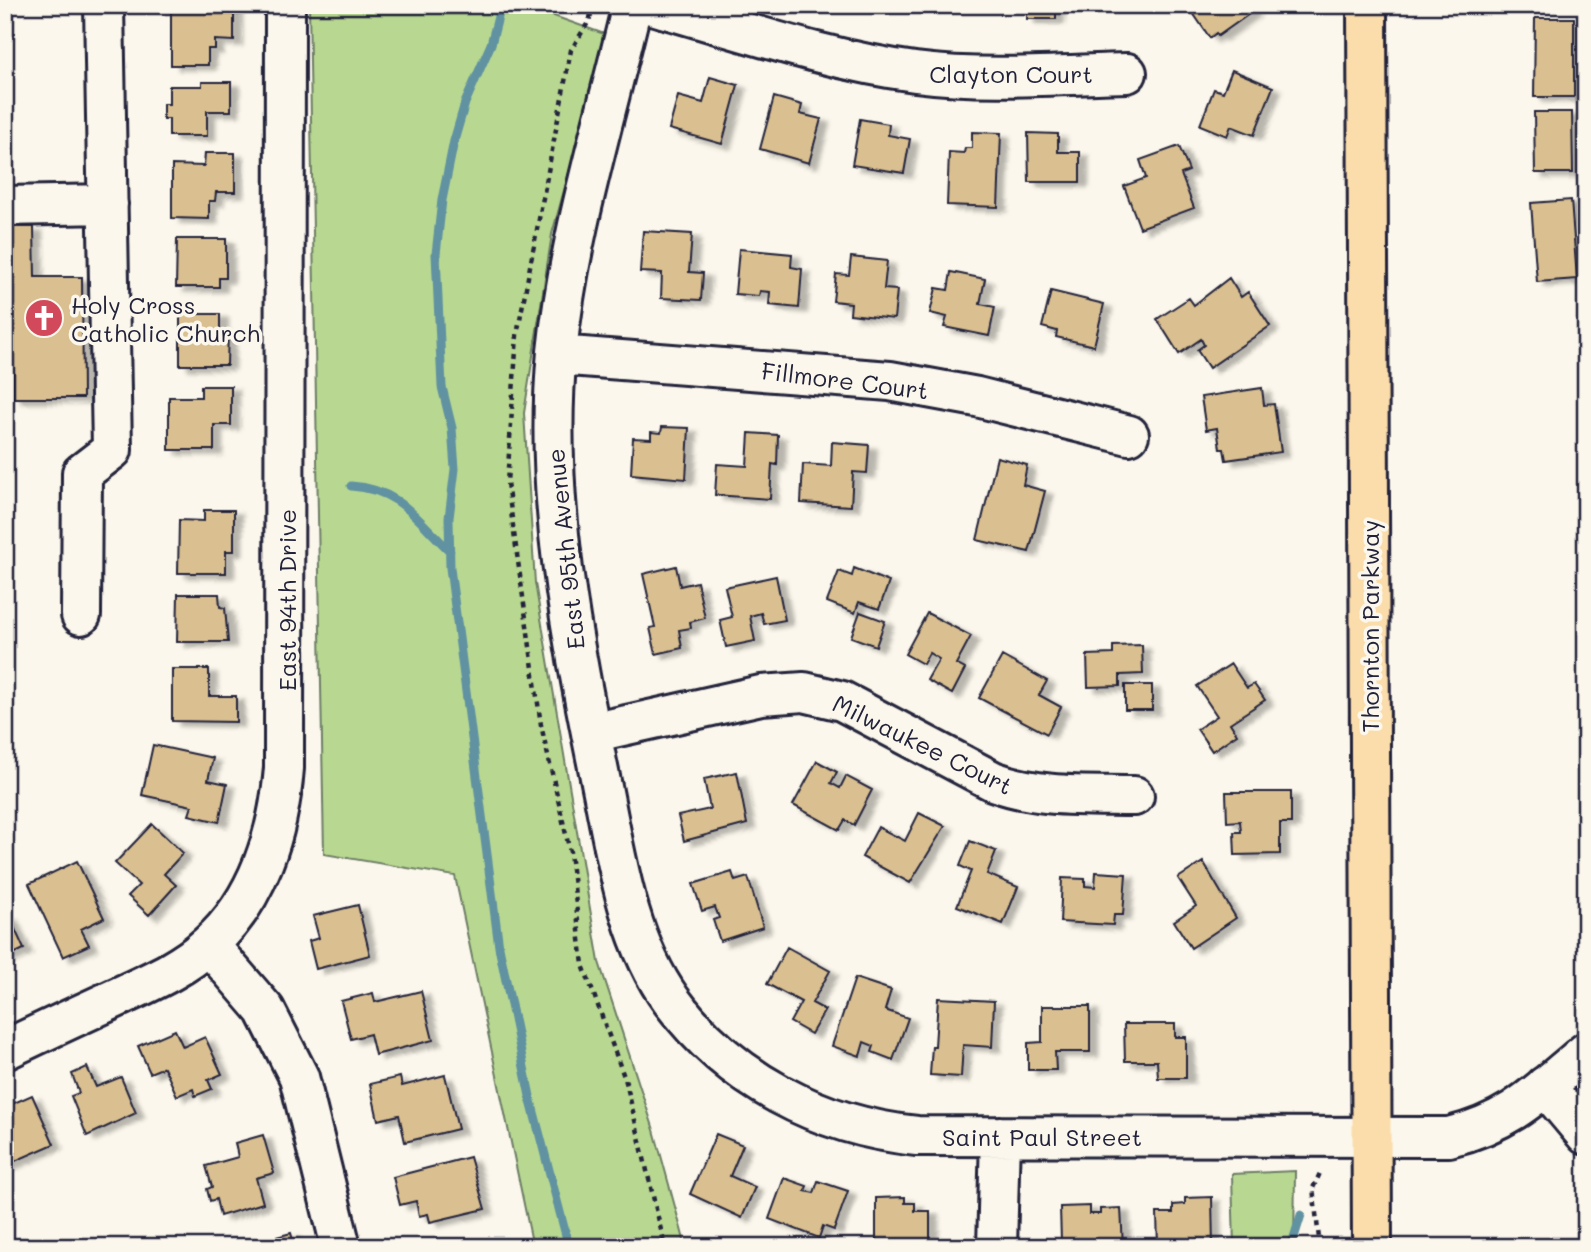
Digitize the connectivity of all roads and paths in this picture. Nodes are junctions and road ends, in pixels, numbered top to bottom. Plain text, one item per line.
1 (104, 5) edge
2 (285, 5) edge
3 (594, 5) edge
4 (632, 5) edge
5 (652, 5) edge
6 (1367, 5) edge
7 (589, 21) dead end
8 (1128, 73) dead end
9 (107, 204) junction
10 (5, 205) edge
11 (557, 355) junction
12 (1129, 435) dead end
13 (81, 615) dead end
14 (591, 733) junction
15 (1133, 796) dead end
16 (209, 945) junction
17 (5, 1050) edge
18 (1586, 1052) edge
19 (730, 1063) joint
20 (1545, 1086) junction
21 (1586, 1135) edge
22 (1000, 1136) junction
23 (1371, 1136) junction
24 (1321, 1171) dead end
25 (341, 1247) edge
26 (997, 1247) edge
27 (1320, 1247) edge
28 (1371, 1247) edge

1 - 9 street
2 - 16 street, East 94th Drive
3 - 7 path
4 - 11 street, East 95th Avenue
5 - 8 street, Clayton Court
6 - 23 main road, Thornton Parkway
9 - 10 street
9 - 13 street
11 - 12 street, Fillmore Court
11 - 14 street, East 95th Avenue
14 - 15 street, Milwaukee Court
14 - 19 street, East 95th Avenue
16 - 17 street, East 94th Drive
16 - 25 street
18 - 20 street, Saint Paul Street
19 - 22 street, Saint Paul Street
20 - 21 street
20 - 23 street, Saint Paul Street
22 - 23 street, Saint Paul Street
22 - 26 street
23 - 28 main road, Thornton Parkway
24 - 27 path

